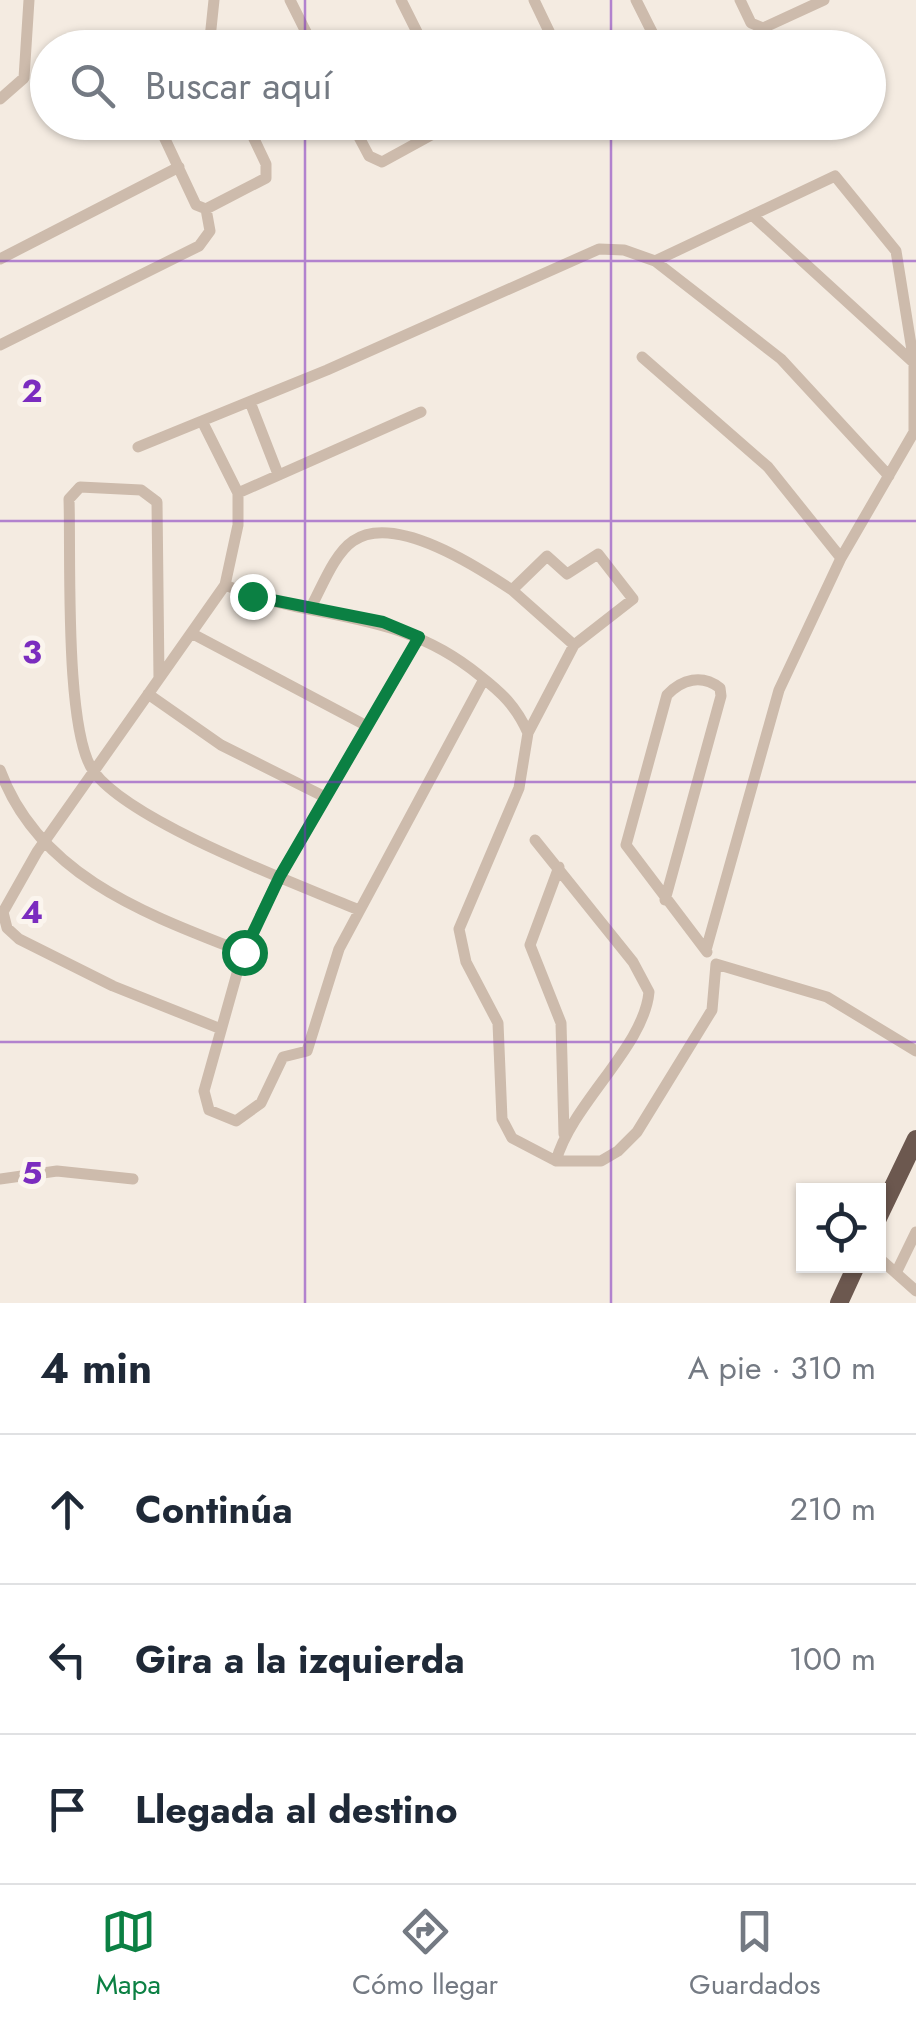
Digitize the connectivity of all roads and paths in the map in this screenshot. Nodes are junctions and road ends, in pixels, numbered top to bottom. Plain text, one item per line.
1 (29, 0) edge
2 (214, 0) edge
3 (290, 0) edge
4 (401, 0) edge
5 (534, 0) edge
6 (636, 0) edge
7 (740, 0) edge
8 (824, 0) edge
9 (207, 30) edge
10 (305, 30) edge
11 (416, 30) edge
12 (549, 30) edge
13 (651, 30) edge
14 (0, 99) edge
15 (165, 140) edge
16 (255, 140) edge
17 (361, 140) edge
18 (422, 140) edge
19 (178, 167) junction
20 (206, 209) junction
21 (752, 215) junction
22 (0, 259) edge
23 (655, 262) junction
24 (0, 344) edge
25 (642, 357) dead end
26 (914, 363) edge
27 (250, 402) junction
28 (421, 412) dead end
29 (202, 421) junction
30 (138, 447) dead end
31 (278, 474) junction
32 (889, 476) junction
33 (238, 493) junction
34 (841, 558) junction
35 (225, 585) junction
36 (512, 590) junction
37 (312, 608) junction
38 (192, 633) junction
39 (419, 637) junction
40 (574, 645) junction
41 (160, 678) junction
42 (484, 679) junction
43 (148, 694) junction
44 (365, 725) junction
45 (528, 733) junction
46 (0, 770) edge
47 (94, 772) junction
48 (325, 797) junction
49 (535, 840) dead end
50 (42, 844) junction
51 (559, 867) junction
52 (280, 876) junction
53 (665, 900) junction
54 (359, 910) junction
55 (706, 950) junction
56 (244, 952) junction
57 (716, 964) junction
58 (221, 1029) junction
59 (916, 1052) edge
60 (564, 1134) junction
61 (916, 1139) edge
62 (556, 1161) junction
63 (134, 1179) dead end
64 (0, 1180) edge
65 (886, 1201) edge
66 (916, 1232) edge
67 (886, 1264) edge
68 (853, 1273) edge
69 (896, 1273) junction
70 (916, 1291) edge
71 (839, 1303) edge

1 - 14 street
2 - 9 street
3 - 10 street
4 - 11 street
5 - 12 street
6 - 13 street
7 - 8 street
15 - 19 street
16 - 20 street
17 - 18 street
19 - 20 street
19 - 22 street
20 - 24 street
21 - 23 street
21 - 26 street
21 - 26 street
23 - 27 street
23 - 32 street
25 - 34 street
26 - 32 street
27 - 29 street
27 - 31 street
28 - 31 street
29 - 30 street
29 - 33 street
31 - 33 street
32 - 34 street
33 - 35 street
34 - 55 street
35 - 37 street
35 - 38 street
36 - 37 street
36 - 40 street
36 - 40 street
37 - 39 street
38 - 41 street
38 - 44 street
39 - 42 street
39 - 44 street
40 - 45 street
41 - 43 street
41 - 47 street
42 - 45 street
42 - 54 street
43 - 47 street
43 - 48 street
44 - 48 street
45 - 62 street
46 - 50 street
47 - 50 street
47 - 52 street
48 - 52 street
49 - 51 street
50 - 56 street
50 - 58 street
51 - 60 street
51 - 60 street
52 - 54 street
52 - 56 street
53 - 53 street
53 - 55 street
54 - 58 street
55 - 57 street
56 - 58 street
57 - 59 street
57 - 62 street
60 - 62 street
61 - 65 highway
63 - 64 street
66 - 69 street
67 - 69 street
68 - 71 highway
69 - 70 street

